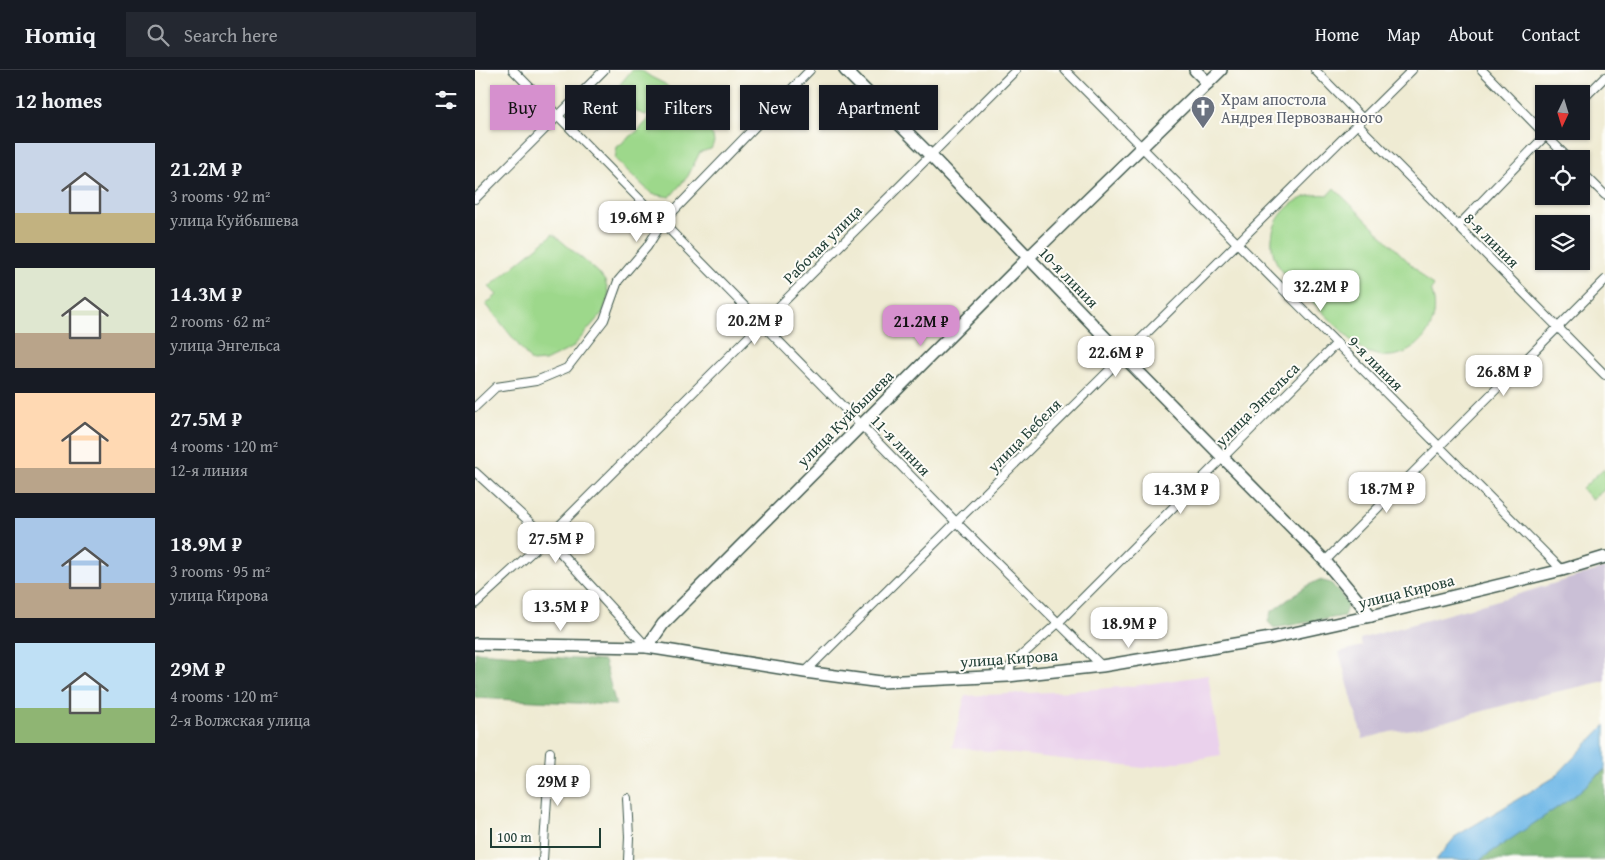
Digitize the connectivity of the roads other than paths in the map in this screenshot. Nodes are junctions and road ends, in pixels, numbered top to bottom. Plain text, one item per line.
1 (513, 70) edge
2 (604, 70) edge
3 (810, 70) edge
4 (845, 70) edge
5 (1016, 70) edge
6 (1065, 70) edge
7 (1195, 70) edge
8 (1221, 70) edge
9 (1315, 70) edge
10 (1412, 70) edge
11 (1482, 70) edge
12 (1605, 77) edge
13 (1208, 83) junction
14 (1590, 91) edge
15 (557, 116) junction
16 (1535, 121) edge
17 (1361, 122) junction
18 (1541, 140) edge
19 (1554, 140) edge
20 (1142, 148) junction
21 (1562, 150) edge
22 (930, 155) junction
23 (1590, 180) edge
24 (1605, 195) edge
25 (475, 199) edge
26 (662, 223) junction
27 (1458, 226) junction
28 (1237, 244) junction
29 (1028, 258) junction
30 (1605, 280) edge
31 (762, 323) junction
32 (1558, 327) junction
33 (1337, 344) junction
34 (1123, 356) junction
35 (1605, 375) edge
36 (475, 407) edge
37 (862, 424) junction
38 (1437, 449) junction
39 (1223, 457) junction
40 (475, 472) edge
41 (956, 522) junction
42 (547, 538) junction
43 (1605, 557) edge
44 (1325, 561) junction
45 (1562, 570) junction
46 (475, 604) edge
47 (1371, 616) junction
48 (1058, 623) junction
49 (475, 644) edge
50 (647, 647) junction
51 (1102, 666) junction
52 (805, 672) junction
53 (1008, 676) junction
54 (550, 752) dead end
55 (627, 798) dead end
56 (543, 860) edge
57 (628, 860) edge

1 - 15 street, 11-я линия
2 - 15 street
3 - 26 street
4 - 22 street, 10-я линия
5 - 22 street, Рабочая улица
6 - 20 street, 9-я линия
7 - 13 street
8 - 13 street, улица Куйбышева
9 - 17 street, 8-я линия
10 - 17 street, улица Бебеля
11 - 16 street
12 - 14 street
13 - 20 street, улица Куйбышева
15 - 25 street
15 - 26 street, 11-я линия
17 - 27 street, 8-я линия
17 - 28 street, улица Бебеля
18 - 27 street
19 - 21 street
20 - 28 street, 9-я линия
20 - 29 street, улица Куйбышева
22 - 29 street, 10-я линия
22 - 31 street, Рабочая улица
23 - 24 street
26 - 31 street, 11-я линия
26 - 36 street
27 - 32 street, 8-я линия
28 - 33 street, 9-я линия
28 - 34 street, улица Бебеля
29 - 34 street, 10-я линия
29 - 37 street, улица Куйбышева
30 - 32 street
31 - 37 street, 11-я линия
31 - 42 street, Рабочая улица
32 - 35 street, 8-я линия
32 - 38 street
33 - 38 street, 9-я линия
33 - 39 street, улица Энгельса
34 - 39 street, 10-я линия
34 - 41 street, улица Бебеля
37 - 41 street, 11-я линия
37 - 50 street, улица Куйбышева
38 - 44 street
38 - 45 street, 9-я линия
39 - 44 street, 10-я линия
39 - 48 street, улица Энгельса
40 - 42 street
41 - 48 street, 11-я линия
41 - 52 street, улица Бебеля
42 - 46 street, Рабочая улица
42 - 50 street
43 - 45 street, улица Кирова
44 - 47 street, 10-я линия
45 - 47 street, улица Кирова
47 - 51 street, улица Кирова
48 - 51 street, 11-я линия
48 - 53 street, улица Энгельса
49 - 50 street, улица Кирова
50 - 52 street, улица Кирова
51 - 53 street, улица Кирова
52 - 53 street, улица Кирова
54 - 56 street
55 - 57 street

